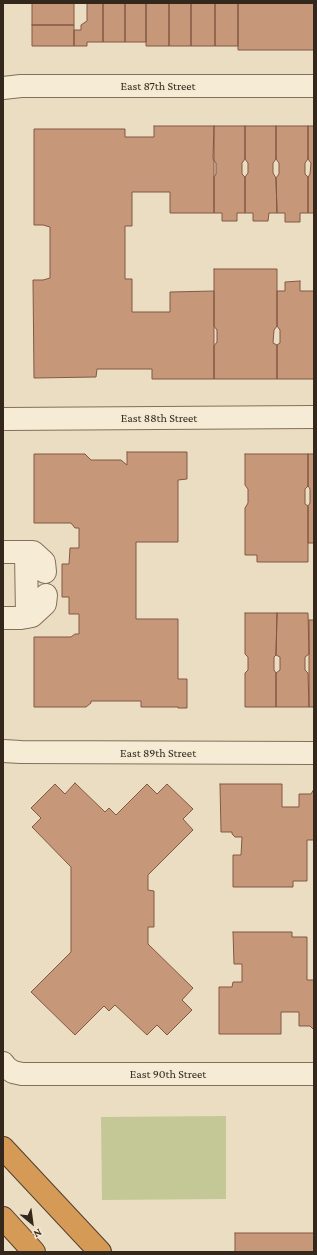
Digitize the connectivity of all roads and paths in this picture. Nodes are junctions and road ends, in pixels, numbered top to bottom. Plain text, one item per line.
1 (314, 86) edge
2 (3, 88) edge
3 (314, 417) edge
4 (3, 419) edge
5 (3, 552) edge
6 (26, 552) junction
7 (45, 572) dead end
8 (46, 595) dead end
9 (27, 617) junction
10 (3, 618) edge
11 (3, 751) edge
12 (314, 753) edge
13 (3, 1063) edge
14 (314, 1074) edge
15 (3, 1148) edge
16 (3, 1218) edge
17 (34, 1252) edge
18 (100, 1252) edge

1 - 2 street, East 87th Street
3 - 4 street, East 88th Street
5 - 6 street
6 - 7 street
6 - 9 street
8 - 9 street
9 - 10 street
11 - 12 street, East 89th Street
13 - 14 street, East 90th Street
15 - 18 highway
16 - 17 highway

